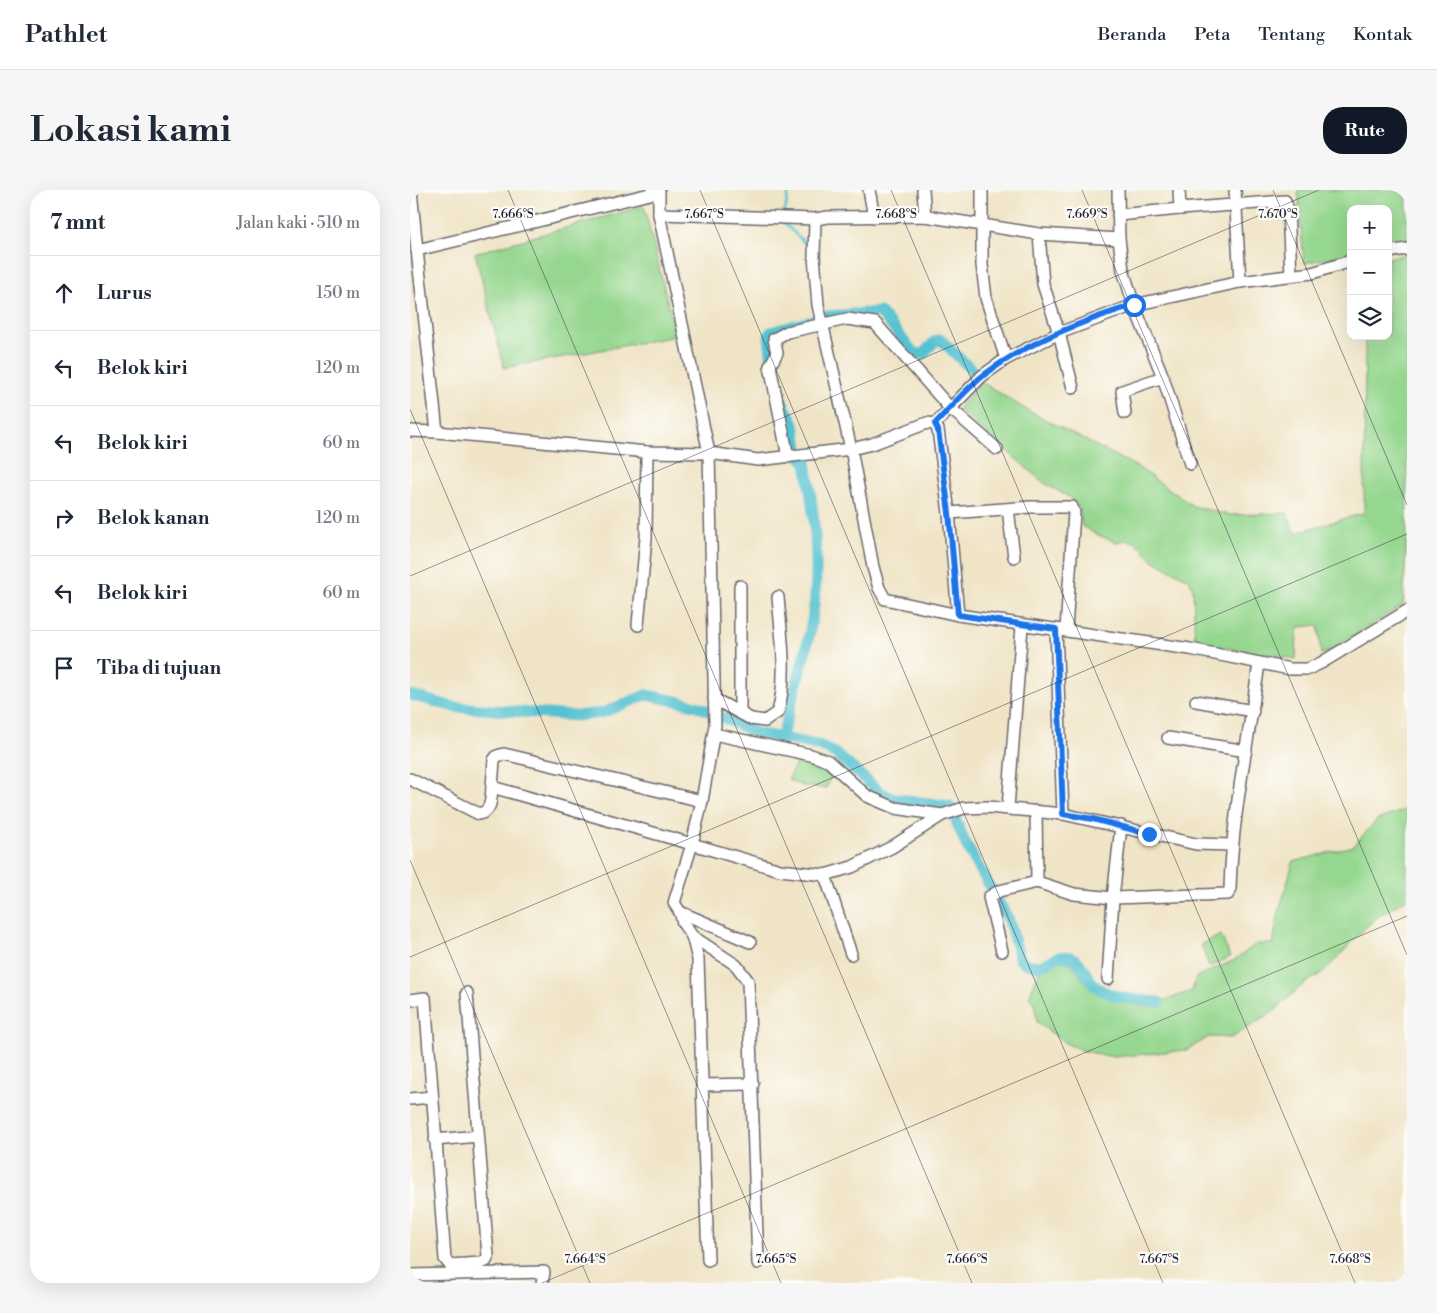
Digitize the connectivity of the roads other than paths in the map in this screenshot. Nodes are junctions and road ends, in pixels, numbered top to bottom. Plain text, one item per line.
1 (411, 190) edge
2 (868, 190) edge
3 (923, 190) edge
4 (982, 190) edge
5 (1118, 190) edge
6 (1179, 190) edge
7 (1235, 190) edge
8 (658, 191) edge
9 (1235, 206) junction
10 (1180, 209) junction
11 (659, 214) junction
12 (1118, 215) junction
13 (874, 216) junction
14 (925, 216) junction
15 (815, 219) junction
16 (983, 226) junction
17 (1039, 234) junction
18 (1119, 239) junction
19 (1407, 249) edge
20 (417, 250) junction
21 (1392, 251) edge
22 (1347, 262) edge
23 (1291, 275) junction
24 (1240, 282) junction
25 (1134, 305) junction
26 (822, 324) junction
27 (1059, 333) junction
28 (1006, 359) junction
29 (1164, 377) junction
30 (1073, 388) dead end
31 (950, 408) junction
32 (1125, 413) dead end
33 (935, 424) junction
34 (410, 431) edge
35 (437, 432) junction
36 (851, 449) junction
37 (997, 449) dead end
38 (647, 452) junction
39 (709, 453) junction
40 (788, 457) junction
41 (1190, 464) dead end
42 (1008, 509) junction
43 (949, 513) junction
44 (1014, 557) dead end
45 (740, 586) dead end
46 (778, 597) dead end
47 (1407, 611) edge
48 (958, 615) junction
49 (638, 625) dead end
50 (1022, 626) junction
51 (1061, 629) junction
52 (1259, 663) junction
53 (1196, 701) dead end
54 (714, 704) junction
55 (1253, 711) junction
56 (740, 713) junction
57 (714, 730) junction
58 (1168, 738) dead end
59 (1246, 751) junction
60 (410, 779) edge
61 (492, 787) junction
62 (702, 801) junction
63 (1008, 808) junction
64 (1036, 811) junction
65 (948, 813) junction
66 (1063, 814) junction
67 (1121, 826) junction
68 (692, 844) junction
69 (1231, 845) junction
70 (825, 875) junction
71 (1037, 882) junction
72 (1113, 898) junction
73 (680, 912) junction
74 (692, 936) junction
75 (750, 942) dead end
76 (1002, 951) dead end
77 (851, 954) dead end
78 (1108, 978) dead end
79 (467, 993) dead end
80 (410, 1000) edge
81 (753, 1084) junction
82 (702, 1085) junction
83 (432, 1097) junction
84 (410, 1099) edge
85 (478, 1136) junction
86 (435, 1140) junction
87 (708, 1260) dead end
88 (758, 1263) dead end
89 (410, 1276) edge
90 (542, 1283) edge

1 - 20 street
2 - 13 street
3 - 14 street
4 - 16 street
5 - 12 street
6 - 10 street
7 - 9 street
8 - 11 street
8 - 20 street
9 - 10 street
9 - 23 street
9 - 24 street
10 - 12 street
11 - 15 street
11 - 39 street
12 - 18 street
13 - 14 street
13 - 15 street
14 - 16 street
15 - 26 street
16 - 17 street
16 - 28 street
17 - 18 street
17 - 27 street
18 - 25 street
19 - 21 street
20 - 35 street
22 - 23 street
23 - 24 street
24 - 25 street
25 - 27 street
25 - 29 street
26 - 31 street
26 - 36 street
26 - 40 street
27 - 28 street
27 - 30 street
28 - 31 street
29 - 32 street
29 - 41 street
31 - 33 street
31 - 37 street
33 - 36 street
33 - 43 street
34 - 35 street
35 - 38 street
36 - 40 street
36 - 48 street
38 - 39 street
38 - 49 street
39 - 40 street
39 - 54 street
42 - 43 street
42 - 44 street
42 - 51 street
43 - 48 street
45 - 56 street
46 - 56 street
47 - 52 street
48 - 50 street
50 - 51 street
50 - 63 street
51 - 52 street
51 - 66 street
52 - 55 street
53 - 55 street
54 - 56 street
54 - 57 street
55 - 59 street
57 - 62 street
57 - 65 street
58 - 59 street
59 - 69 street
60 - 61 street
61 - 62 street
61 - 68 street
62 - 68 street
63 - 64 street
63 - 65 street
64 - 66 street
64 - 71 street
65 - 70 street
66 - 67 street
67 - 69 street
67 - 72 street
68 - 70 street
68 - 73 street
69 - 72 street
70 - 77 street
71 - 72 street
71 - 76 street
72 - 78 street
73 - 74 street
73 - 75 street
74 - 81 street
74 - 82 street
79 - 85 street
80 - 83 street
81 - 82 street
81 - 88 street
82 - 87 street
83 - 84 street
83 - 86 street
85 - 86 street
85 - 86 street
89 - 90 street

